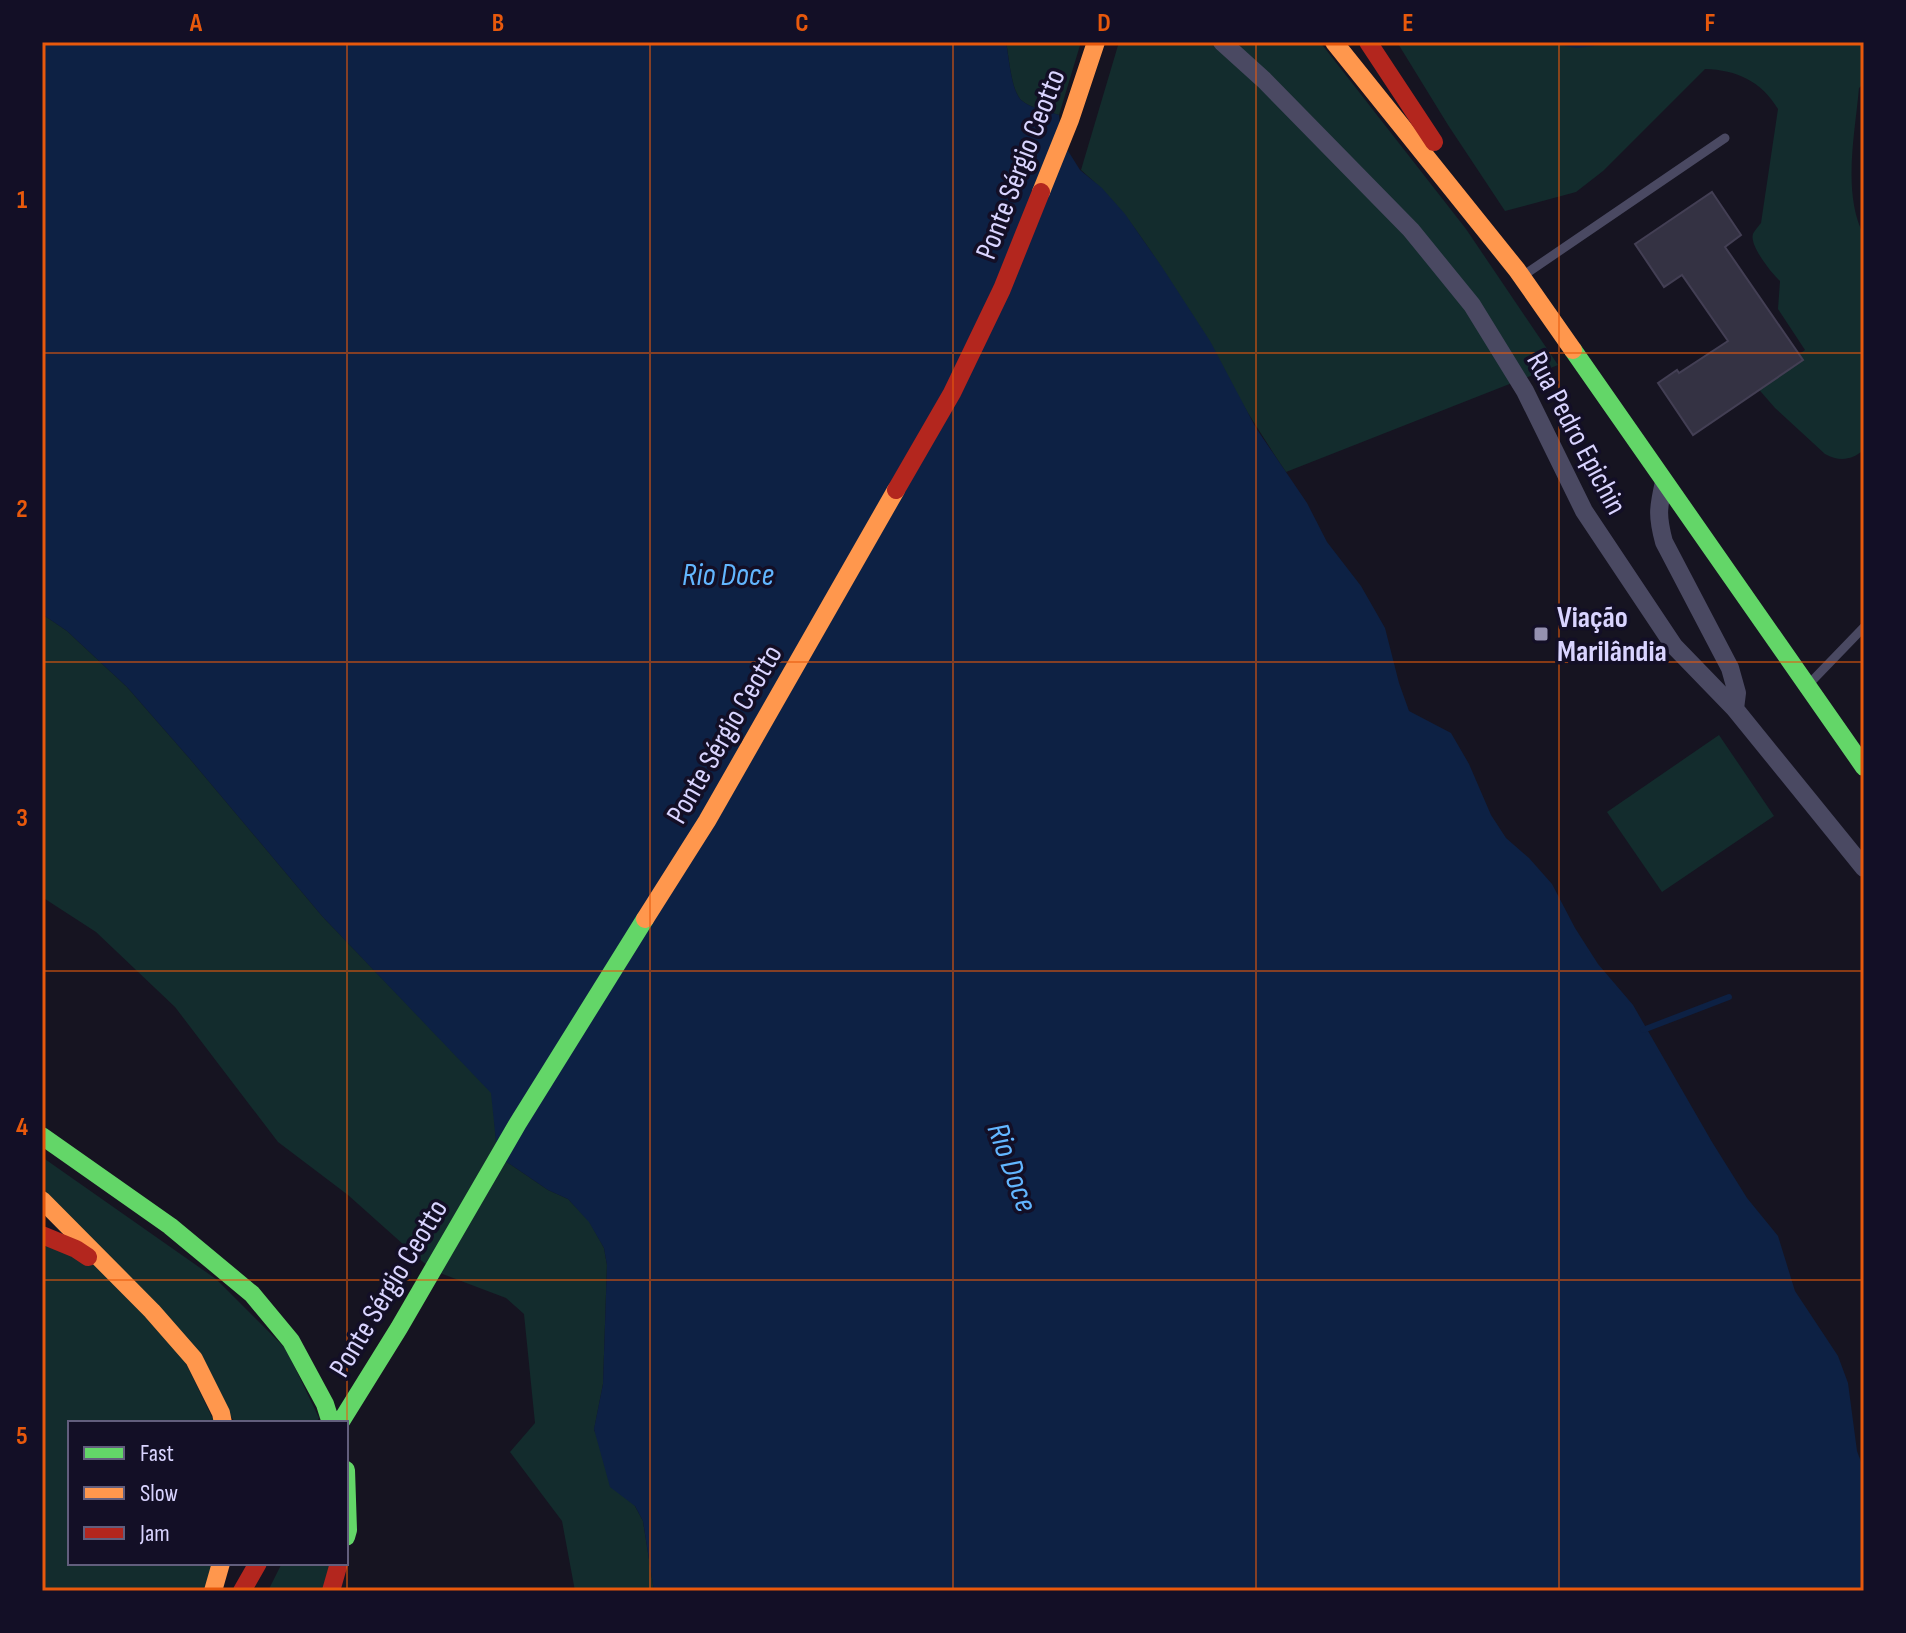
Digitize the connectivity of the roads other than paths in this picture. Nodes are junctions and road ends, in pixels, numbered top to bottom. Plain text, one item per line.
1 (1096, 42) edge
2 (1222, 42) edge
3 (1334, 42) edge
4 (1368, 42) edge
5 (1725, 138) dead end
6 (1519, 273) junction
7 (1664, 482) junction
8 (1864, 627) edge
9 (1806, 687) junction
10 (1735, 709) junction
11 (1864, 767) edge
12 (1864, 868) edge
13 (42, 1136) edge
14 (42, 1200) edge
15 (42, 1235) edge
16 (116, 1275) junction
17 (223, 1421) edge
18 (330, 1421) edge
19 (341, 1421) edge
20 (220, 1565) edge
21 (257, 1565) edge
22 (338, 1565) edge
23 (243, 1590) edge
24 (213, 1591) edge
25 (331, 1591) edge

1 - 19 main road, Ponte Sérgio Ceotto
2 - 10 street, Rua Pedro Epichin
3 - 6 main road
4 - 6 main road
5 - 6 lane
6 - 7 main road
7 - 9 main road
7 - 10 street
8 - 9 lane
9 - 11 main road
10 - 12 street, Rua Pedro Epichin
13 - 18 main road
14 - 16 main road
15 - 16 main road
16 - 17 main road
20 - 24 main road
21 - 23 main road
22 - 25 main road

